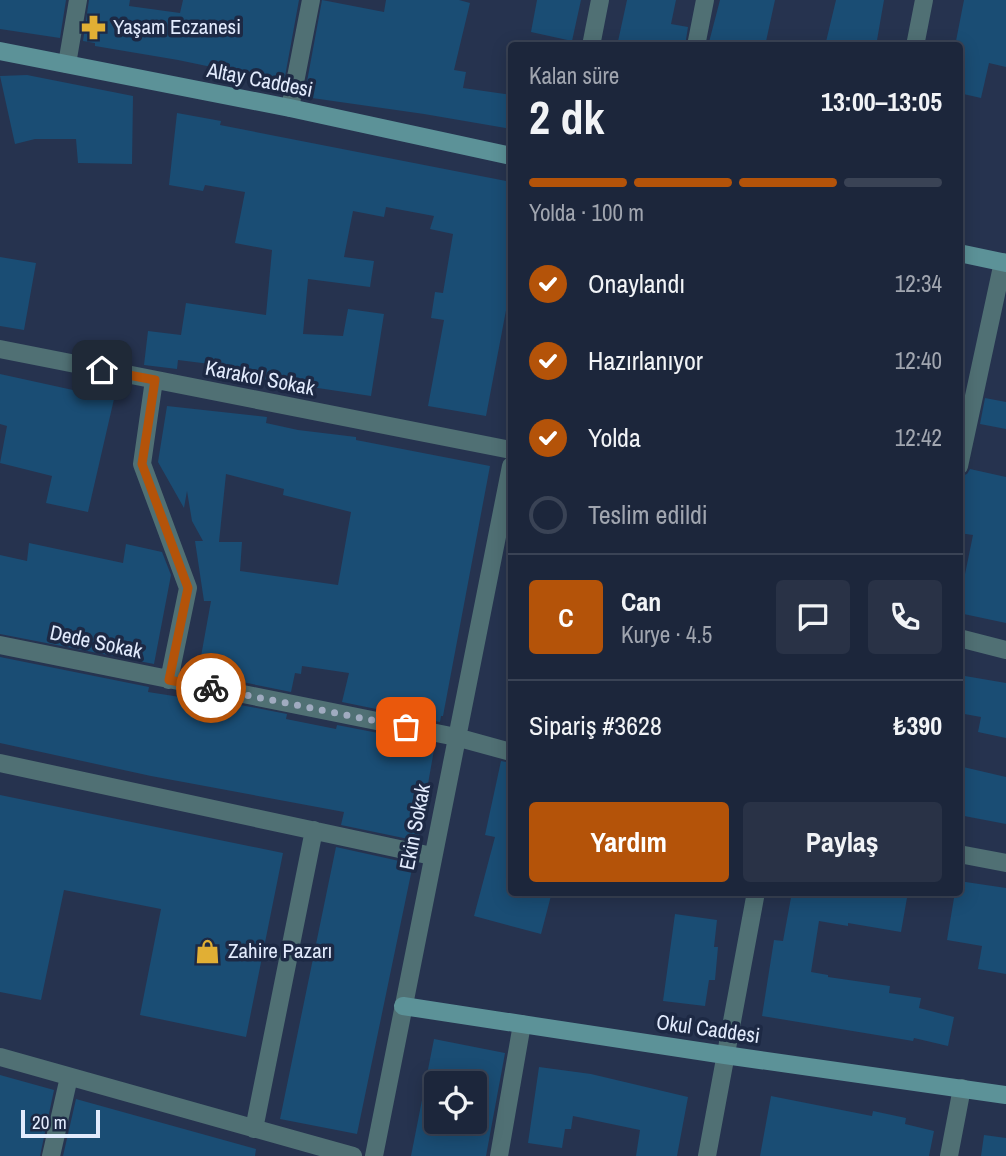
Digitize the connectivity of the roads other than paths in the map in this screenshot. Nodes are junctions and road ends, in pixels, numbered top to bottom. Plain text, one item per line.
1 (78, 0) edge
2 (311, 0) edge
3 (600, 0) edge
4 (705, 0) edge
5 (924, 0) edge
6 (592, 42) edge
7 (697, 42) edge
8 (916, 42) edge
9 (0, 51) edge
10 (67, 64) junction
11 (290, 108) junction
12 (508, 155) edge
13 (963, 254) edge
14 (1004, 262) edge
15 (0, 349) edge
16 (155, 380) junction
17 (963, 448) edge
18 (508, 449) edge
19 (508, 483) edge
20 (963, 639) edge
21 (0, 645) edge
22 (1006, 650) edge
23 (169, 680) junction
24 (456, 737) junction
25 (508, 751) edge
26 (0, 763) edge
27 (314, 830) junction
28 (432, 856) junction
29 (963, 856) edge
30 (1006, 863) edge
31 (755, 896) edge
32 (403, 1006) junction
33 (523, 1024) junction
34 (725, 1055) junction
35 (0, 1057) edge
36 (69, 1077) junction
37 (961, 1088) junction
38 (1006, 1095) edge
39 (254, 1129) junction
40 (51, 1156) edge
41 (353, 1156) edge
42 (374, 1156) edge
43 (499, 1156) edge
44 (707, 1156) edge
45 (949, 1156) edge

1 - 10 street
2 - 11 street
3 - 6 street
4 - 7 street
5 - 8 street
9 - 10 main road, Altay Caddesi
10 - 11 main road, Altay Caddesi
11 - 12 main road, Altay Caddesi
13 - 14 main road
14 - 17 street
15 - 16 street, Karakol Sokak
16 - 18 street, Karakol Sokak
16 - 23 street
19 - 24 street, Ekin Sokak
20 - 22 street
21 - 23 street, Dede Sokak
23 - 24 street, Dede Sokak
24 - 25 street, Dede Sokak
24 - 28 street, Ekin Sokak
26 - 27 street
27 - 28 street
27 - 39 street
28 - 32 street, Ekin Sokak
29 - 30 street
31 - 34 street
32 - 33 main road, Okul Caddesi
32 - 42 street, Ekin Sokak
33 - 34 main road, Okul Caddesi
33 - 43 street
34 - 37 main road, Okul Caddesi
34 - 44 street
35 - 36 street
36 - 39 street
36 - 40 street
37 - 38 main road, Okul Caddesi
37 - 45 street
39 - 41 street

